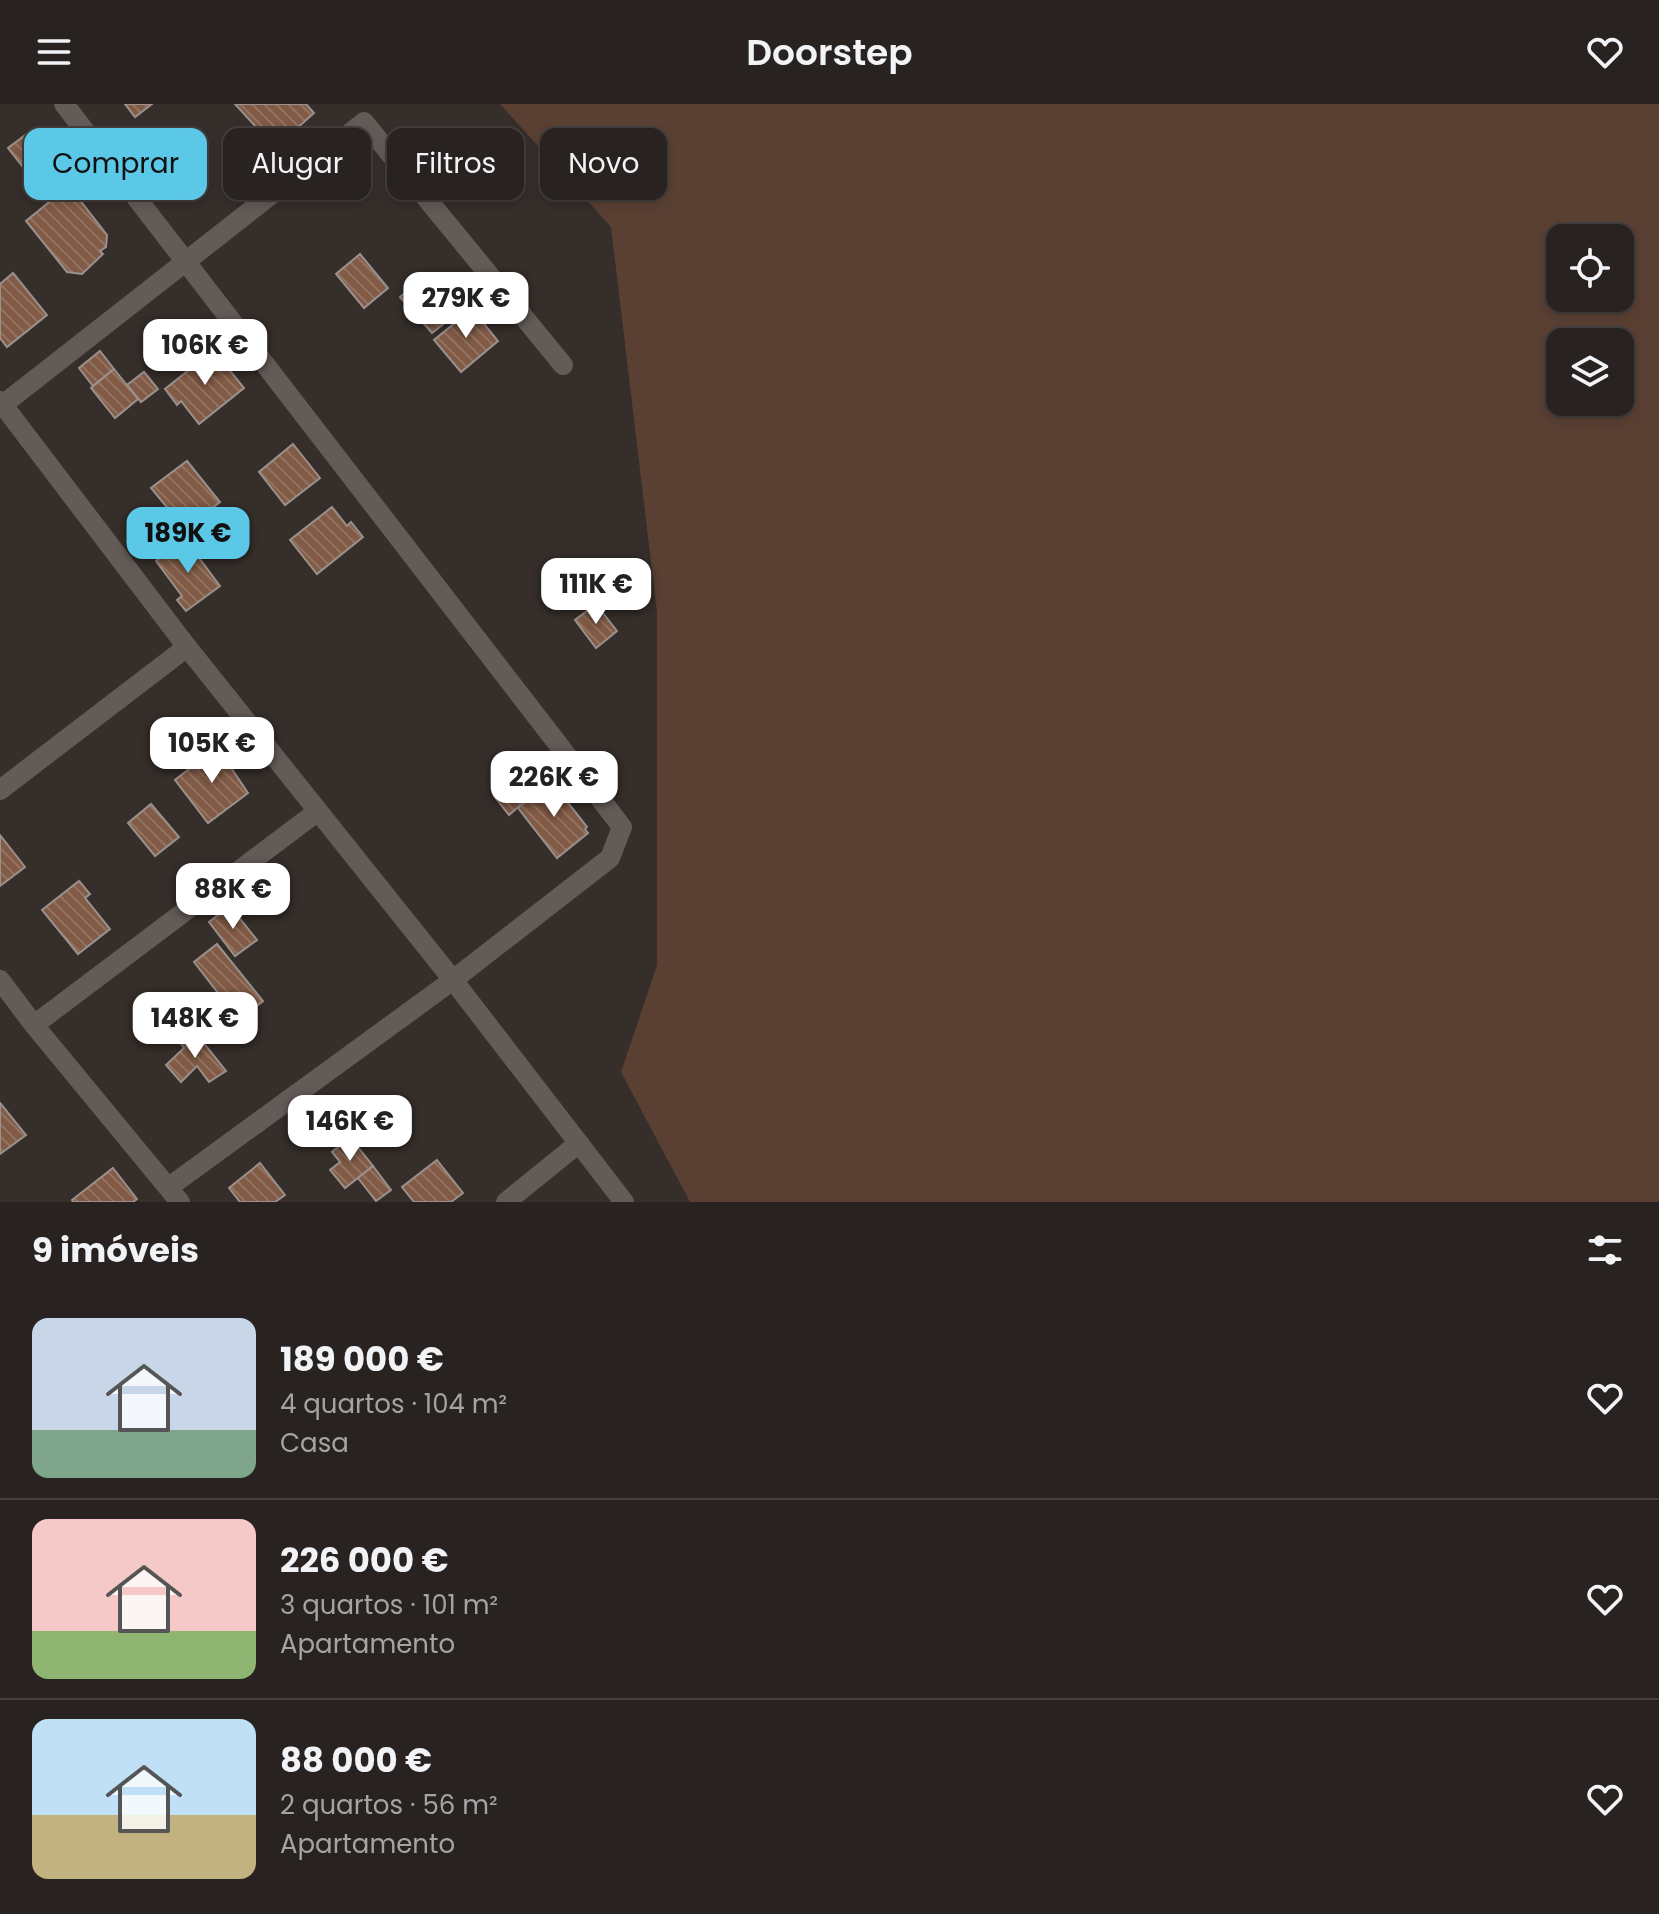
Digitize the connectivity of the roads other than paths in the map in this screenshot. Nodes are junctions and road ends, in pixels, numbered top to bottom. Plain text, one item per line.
1 (64, 104) edge
2 (184, 261) junction
3 (563, 365) dead end
4 (1, 404) edge
5 (187, 647) junction
6 (0, 790) edge
7 (318, 811) junction
8 (0, 980) edge
9 (453, 980) junction
10 (34, 1025) junction
11 (579, 1143) junction
12 (175, 1194) edge
13 (506, 1202) edge
14 (624, 1202) edge

1 - 2 street
2 - 3 street
2 - 4 street
2 - 9 street
4 - 5 street
5 - 6 street
5 - 7 street
7 - 9 street
7 - 10 street
8 - 10 street
9 - 11 street
9 - 12 street
10 - 12 street
11 - 13 street
11 - 14 street

